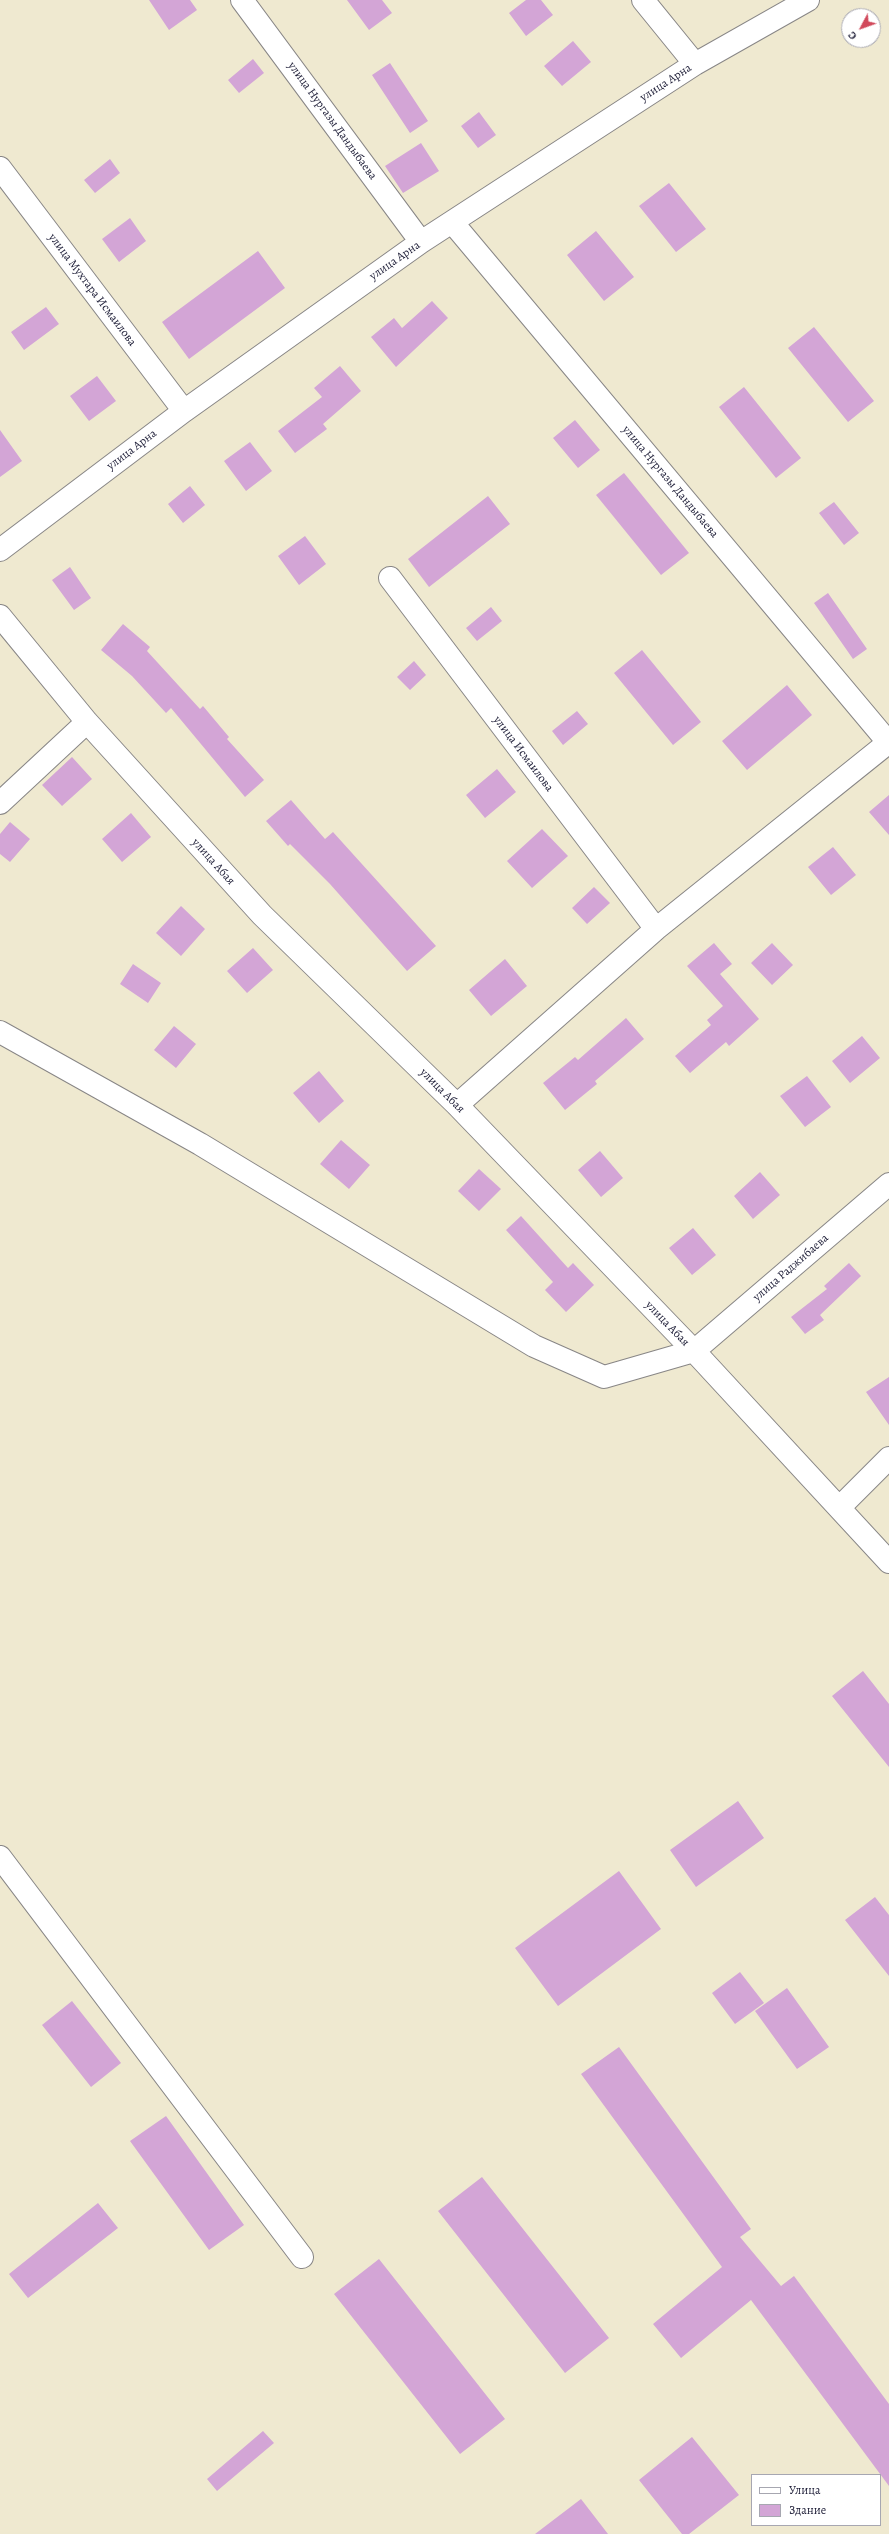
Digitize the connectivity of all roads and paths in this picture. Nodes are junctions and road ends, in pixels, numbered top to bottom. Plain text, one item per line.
1 (242, 0) edge
2 (643, 0) edge
3 (808, 0) edge
4 (695, 64) junction
5 (0, 168) edge
6 (452, 222) junction
7 (421, 242) junction
8 (184, 411) junction
9 (0, 550) edge
10 (390, 578) dead end
11 (0, 616) edge
12 (86, 722) junction
13 (888, 742) edge
14 (0, 803) edge
15 (656, 929) junction
16 (0, 1032) edge
17 (457, 1105) junction
18 (889, 1184) edge
19 (694, 1351) junction
20 (889, 1458) edge
21 (840, 1508) junction
22 (889, 1562) edge
23 (0, 1857) edge
24 (302, 2257) dead end

1 - 7 street, улица Нургазы Дандыбаева
2 - 4 street
3 - 4 street, улица Арна
4 - 6 street, улица Арна
5 - 8 street, улица Мухтара Исмаилова
6 - 7 street, улица Арна
6 - 13 street, улица Нургазы Дандыбаева
7 - 8 street, улица Арна
8 - 9 street, улица Арна
10 - 15 street, улица Исмаилова
11 - 12 street, улица Абая
12 - 14 street
12 - 17 street, улица Абая
13 - 15 street
15 - 17 street
16 - 19 street
17 - 19 street, улица Абая
18 - 19 street, улица Раджибаева
19 - 21 street, улица Абая
20 - 21 street
21 - 22 street, улица Абая
23 - 24 street

